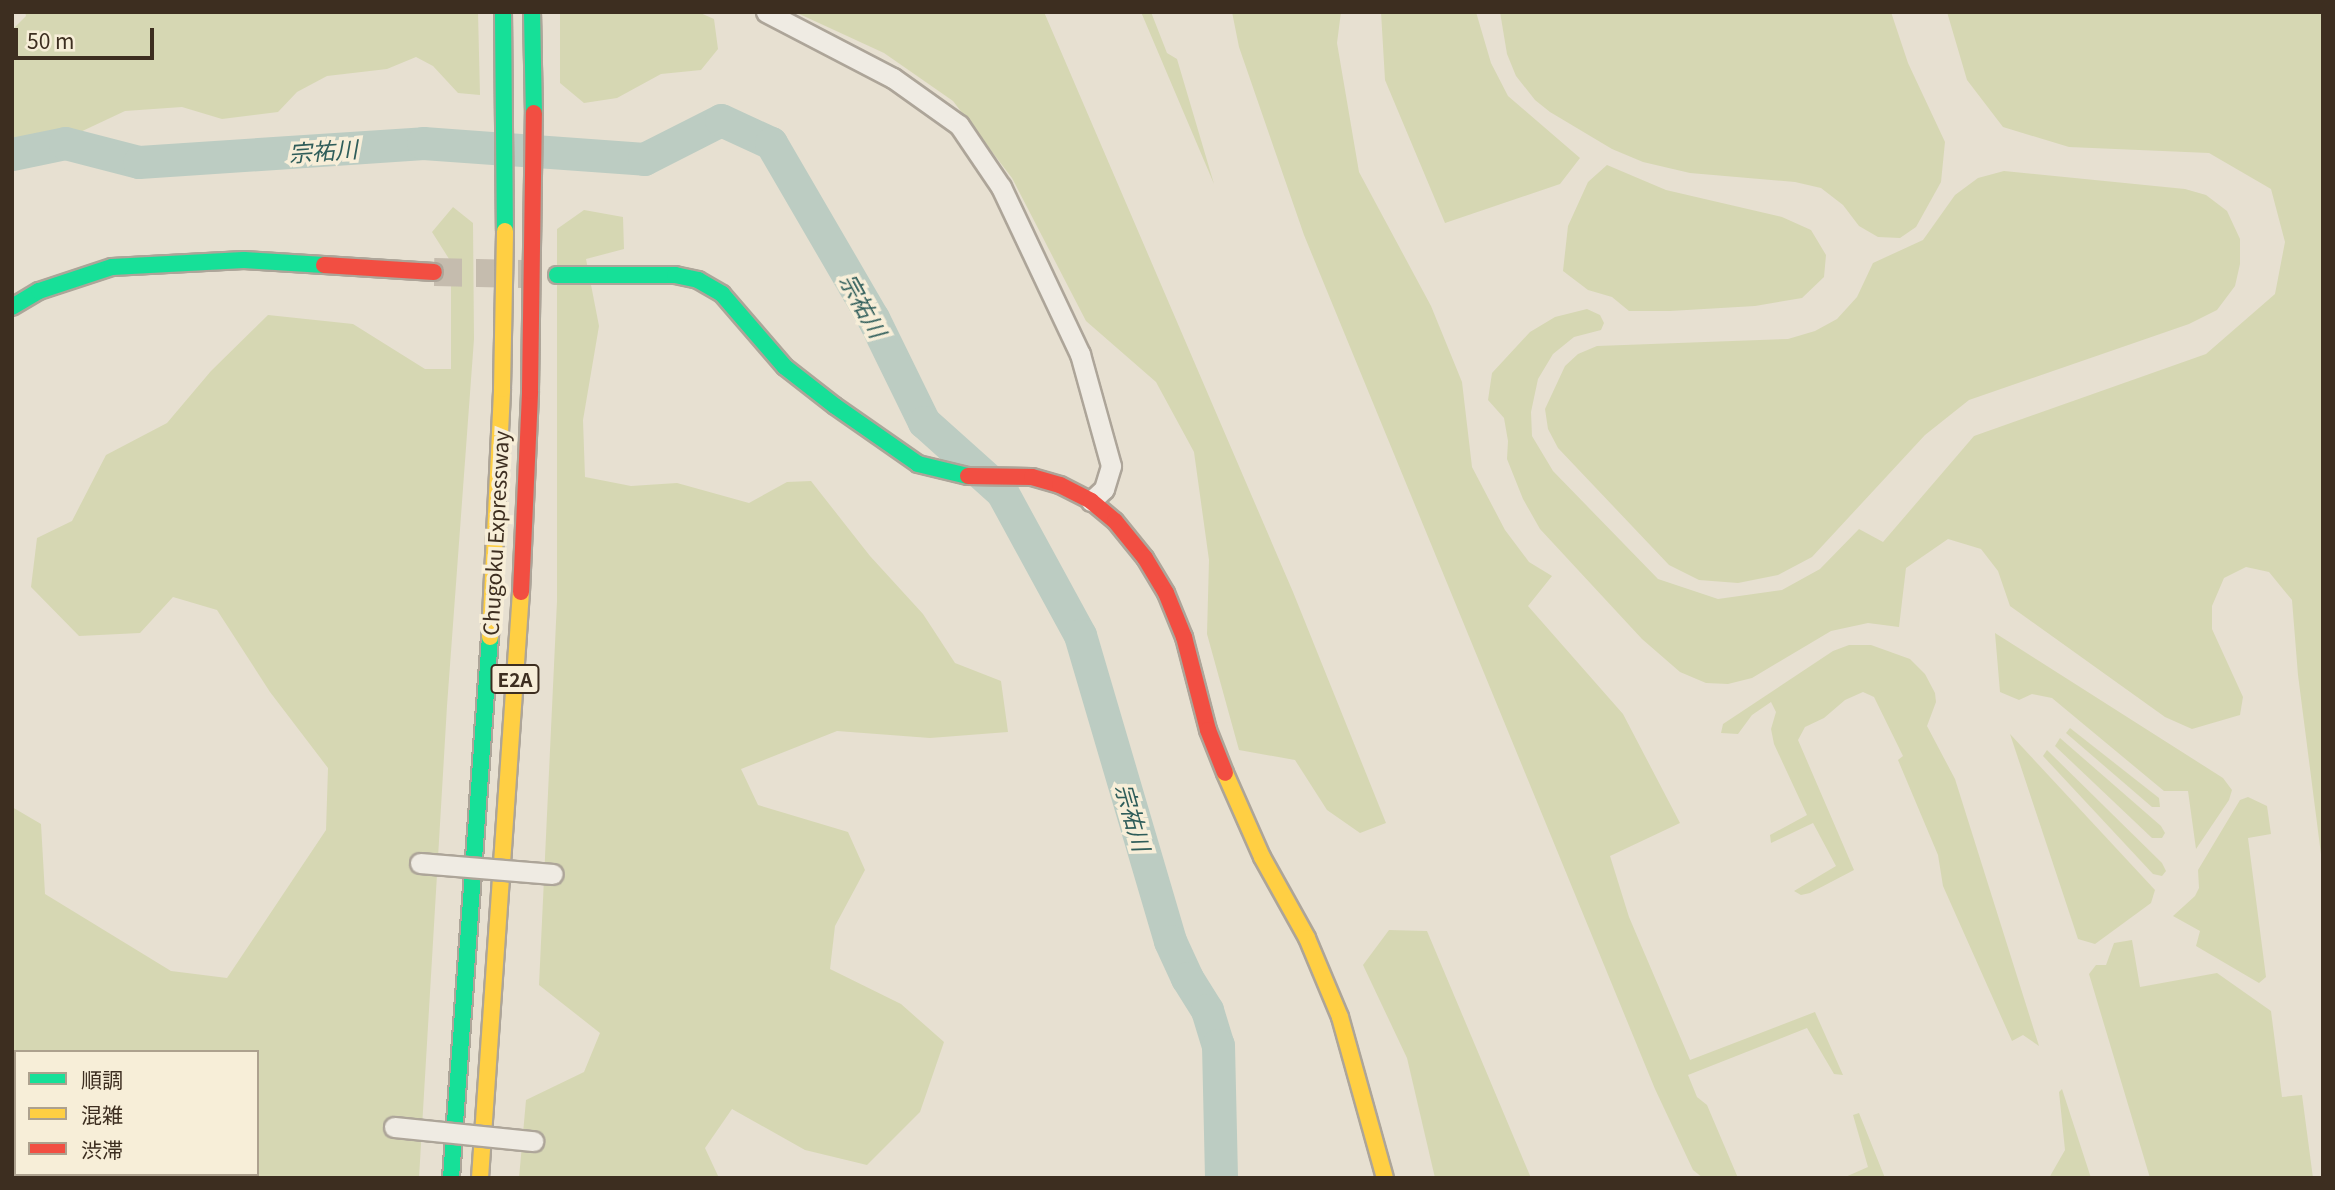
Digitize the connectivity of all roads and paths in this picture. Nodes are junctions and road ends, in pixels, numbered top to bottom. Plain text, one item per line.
1 (503, 12) edge
2 (532, 12) edge
3 (766, 12) edge
4 (435, 272) tunnel mouth
5 (557, 275) dead end
6 (12, 307) edge
7 (1091, 501) junction
8 (420, 863) dead end
9 (553, 874) dead end
10 (394, 1126) dead end
11 (533, 1140) dead end
12 (451, 1178) edge
13 (480, 1178) edge
14 (1385, 1178) edge

1 - 12 main road, Chugoku Expressway / E2A
2 - 13 main road, Chugoku Expressway / E2A
3 - 7 street
4 - 6 main road
5 - 7 main road
7 - 14 main road
8 - 9 street, bridge
10 - 11 street, bridge

